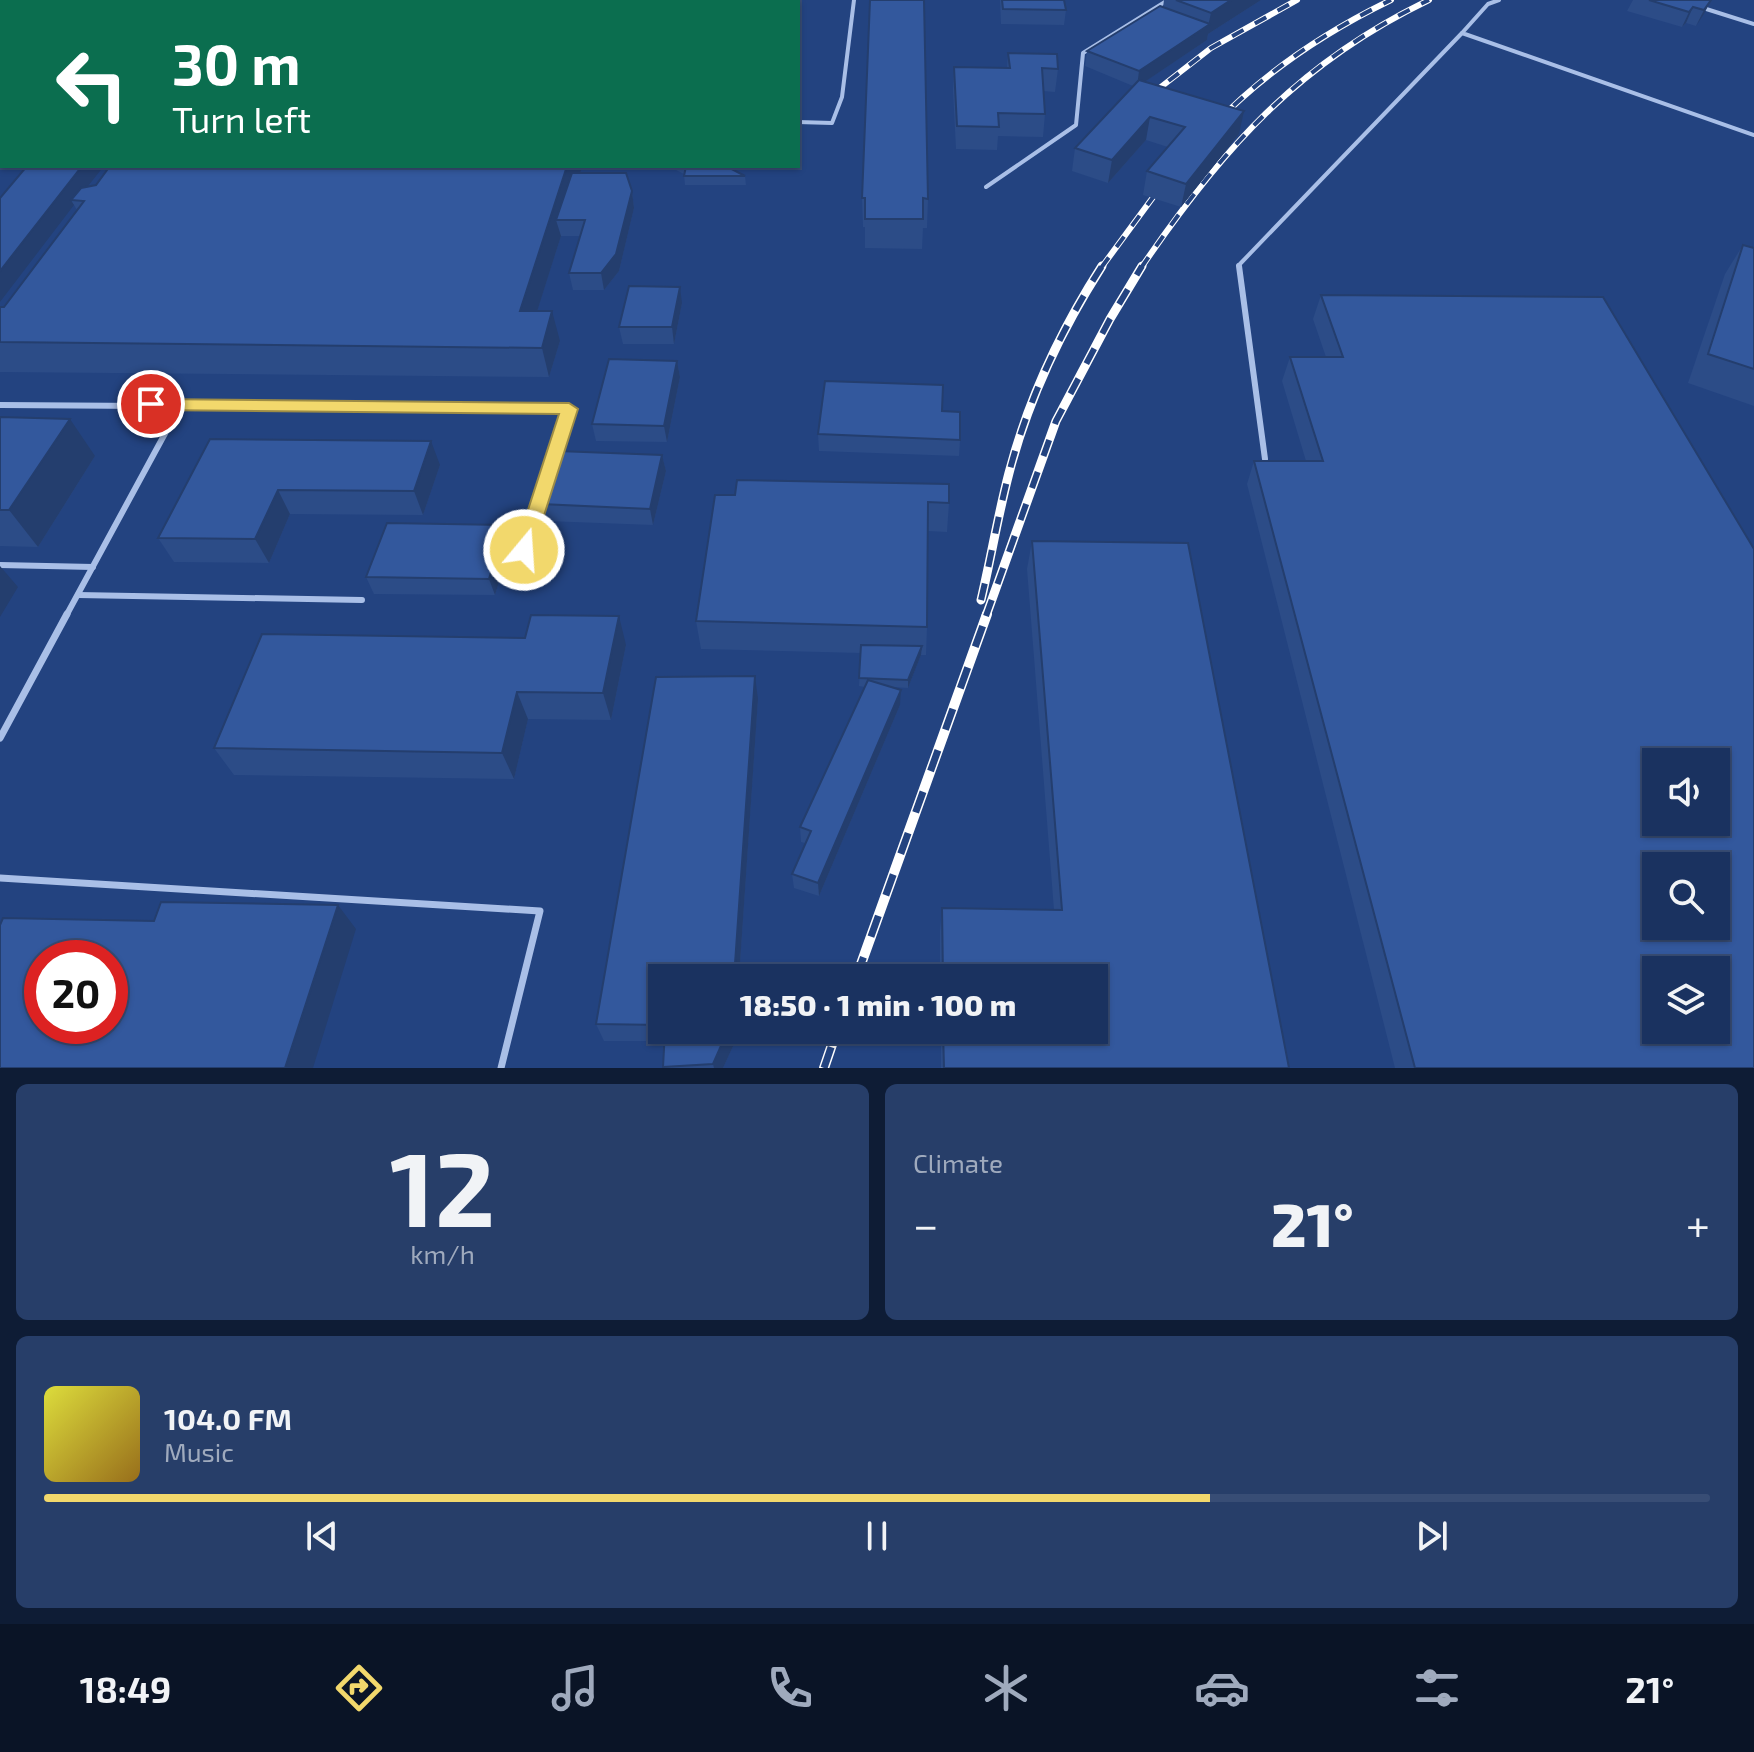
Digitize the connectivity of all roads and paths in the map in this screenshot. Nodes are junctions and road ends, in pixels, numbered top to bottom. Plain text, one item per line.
1 (854, 0) edge
2 (1168, 0) edge
3 (1481, 0) edge
4 (1499, 0) edge
5 (1488, 4) junction
6 (1689, 4) edge
7 (1754, 24) edge
8 (1462, 33) junction
9 (800, 122) edge
10 (1754, 135) edge
11 (986, 187) dead end
12 (181, 404) junction
13 (0, 405) edge
14 (1265, 459) edge
15 (524, 550) dead end
16 (0, 565) edge
17 (93, 567) junction
18 (78, 595) junction
19 (362, 600) dead end
20 (0, 738) edge
21 (0, 878) edge
22 (501, 1068) edge

1 - 9 lane
2 - 11 lane
3 - 5 lane
4 - 5 lane
5 - 8 lane
6 - 7 lane
8 - 10 lane
8 - 14 lane
12 - 13 lane
12 - 15 lane
12 - 17 lane
16 - 17 lane
17 - 18 lane
18 - 19 lane
18 - 20 lane
21 - 22 lane

